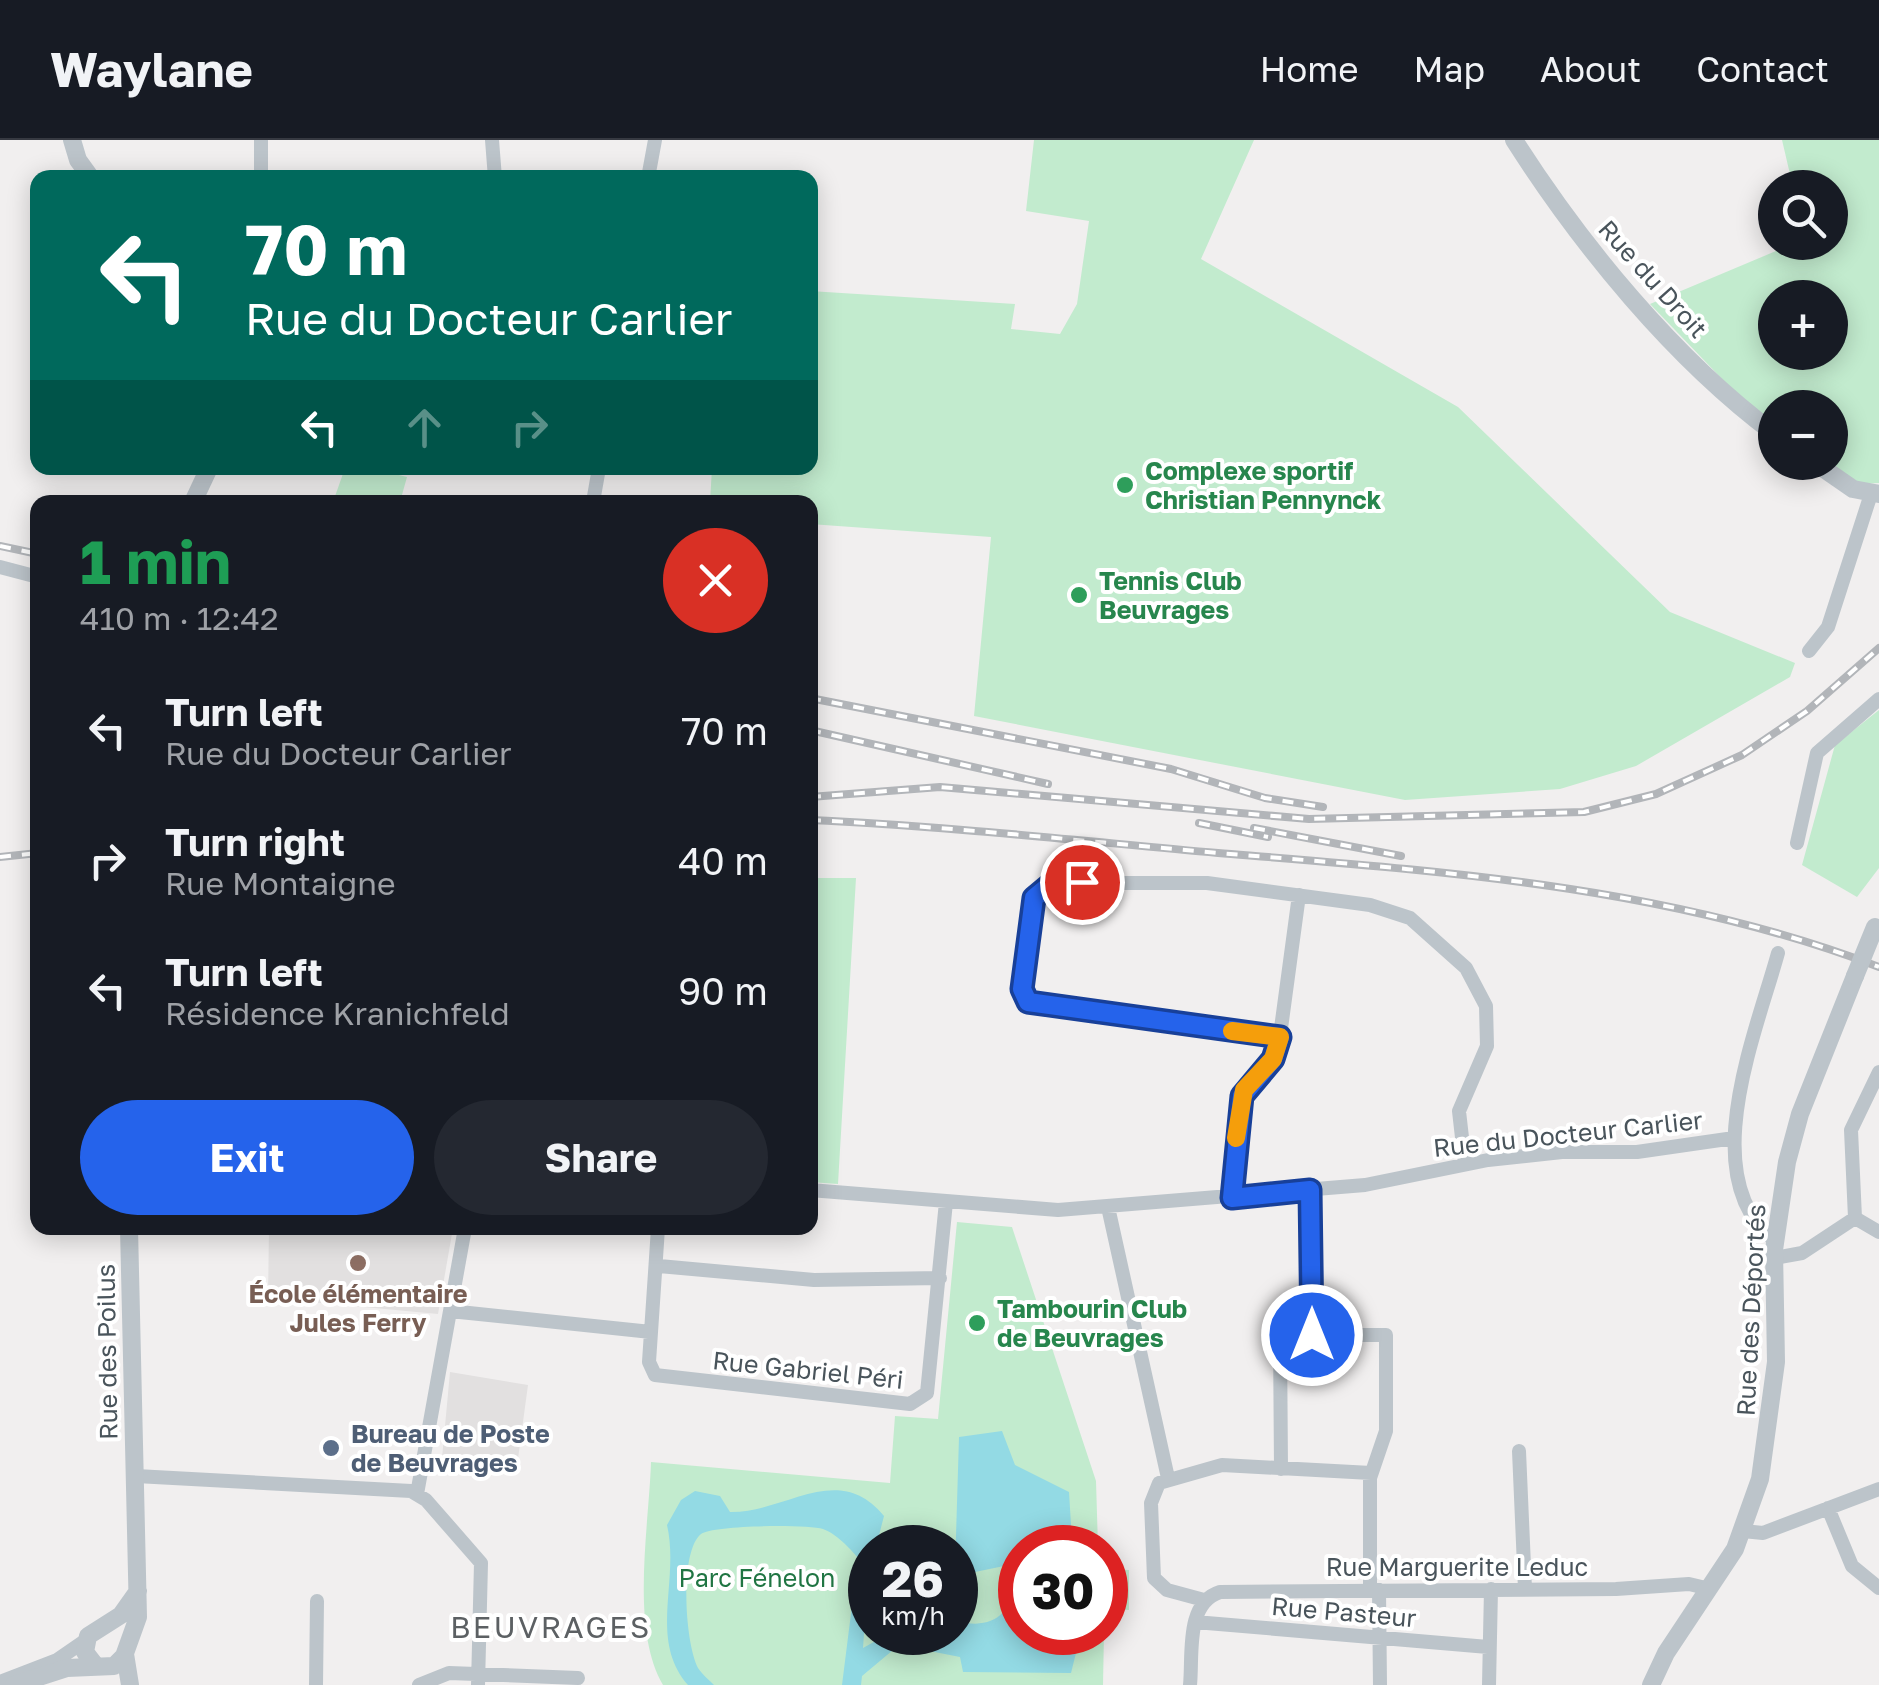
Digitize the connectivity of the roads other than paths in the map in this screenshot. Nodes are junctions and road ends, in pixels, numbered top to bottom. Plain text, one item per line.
1 (72, 140) edge
2 (260, 140) edge
3 (492, 140) edge
4 (655, 140) edge
5 (1514, 140) edge
6 (85, 170) edge
7 (261, 170) edge
8 (494, 170) edge
9 (649, 170) edge
10 (1758, 420) edge
11 (1839, 480) edge
12 (1875, 494) edge
13 (0, 567) edge
14 (30, 576) edge
15 (1809, 651) dead end
16 (1879, 699) edge
17 (1797, 843) dead end
18 (1299, 895) junction
19 (1877, 923) edge
20 (1778, 953) dead end
21 (1280, 1037) junction
22 (1879, 1072) edge
23 (1734, 1138) junction
24 (1465, 1164) junction
25 (1310, 1190) junction
26 (818, 1191) edge
27 (1232, 1198) junction
28 (946, 1202) junction
29 (1108, 1207) junction
30 (1855, 1218) junction
31 (1879, 1232) edge
32 (129, 1235) edge
33 (464, 1235) edge
34 (658, 1235) edge
35 (1774, 1250) junction
36 (658, 1266) junction
37 (940, 1278) junction
38 (1280, 1304) dead end
39 (450, 1312) junction
40 (651, 1332) junction
41 (1280, 1335) junction
42 (1312, 1335) junction
43 (1520, 1451) dead end
44 (1280, 1470) junction
45 (1370, 1473) junction
46 (136, 1476) junction
47 (1168, 1478) junction
48 (1879, 1489) edge
49 (418, 1494) junction
50 (1828, 1508) junction
51 (1743, 1531) junction
52 (1879, 1588) edge
53 (1526, 1589) junction
54 (1710, 1589) junction
55 (1374, 1590) junction
56 (1491, 1590) junction
57 (138, 1591) junction
58 (1204, 1600) junction
59 (316, 1601) dead end
60 (1195, 1622) junction
61 (104, 1626) junction
62 (1379, 1638) junction
63 (86, 1640) junction
64 (1488, 1647) junction
65 (126, 1652) junction
66 (98, 1666) junction
67 (578, 1678) dead end
68 (478, 1679) edge
69 (0, 1682) edge
70 (14, 1685) edge
71 (116, 1685) edge
72 (130, 1685) edge
73 (316, 1685) edge
74 (419, 1685) edge
75 (1190, 1685) edge
76 (1380, 1685) edge
77 (1489, 1685) edge
78 (1650, 1685) edge

1 - 6 street
2 - 7 street
3 - 8 street
4 - 9 street
5 - 10 street, Rue du Droit
11 - 12 street
12 - 15 street
13 - 14 street
16 - 17 street
18 - 21 street
18 - 21 street
18 - 24 street
19 - 35 street, Rue des Déportés, bridge
20 - 23 street
21 - 27 street
22 - 30 street
23 - 24 street, Rue du Docteur Carlier
23 - 35 street
24 - 25 street, Rue du Docteur Carlier
25 - 27 street, Rue du Docteur Carlier
25 - 42 street
26 - 28 street, Rue du Docteur Carlier
27 - 29 street, Rue du Docteur Carlier
28 - 29 street, Rue du Docteur Carlier
28 - 37 street, Rue Gabriel Péri
29 - 47 street
30 - 31 street
30 - 35 street
32 - 46 street, Rue des Poilus
33 - 39 street
34 - 36 street, Rue Gabriel Péri
35 - 51 street, Rue des Déportés
36 - 37 street
36 - 40 street, Rue Gabriel Péri
37 - 40 street, Rue Gabriel Péri
38 - 41 street
39 - 40 street
39 - 49 street
41 - 42 street
41 - 44 street
42 - 45 street
43 - 53 street
44 - 45 street
44 - 47 street
45 - 55 street
46 - 49 street
46 - 57 street, Rue des Poilus
47 - 58 street
48 - 50 street
49 - 68 street
50 - 51 street
50 - 52 street
51 - 54 street, Rue des Déportés
53 - 54 street, Rue Marguerite Leduc
53 - 56 street, Rue Marguerite Leduc
54 - 78 street, Rue des Déportés
55 - 56 street, Rue Marguerite Leduc
55 - 58 street, Rue Marguerite Leduc
55 - 62 street
56 - 64 street
57 - 61 street
57 - 65 street, Rue des Poilus
58 - 60 street
59 - 73 street
60 - 62 street, Rue Pasteur
60 - 75 street
61 - 63 street
61 - 65 street
62 - 64 street, Rue Pasteur
62 - 76 street
63 - 66 street
63 - 69 street
64 - 77 street
65 - 66 street
65 - 72 street
66 - 70 street
66 - 71 street
67 - 68 street
68 - 74 street

